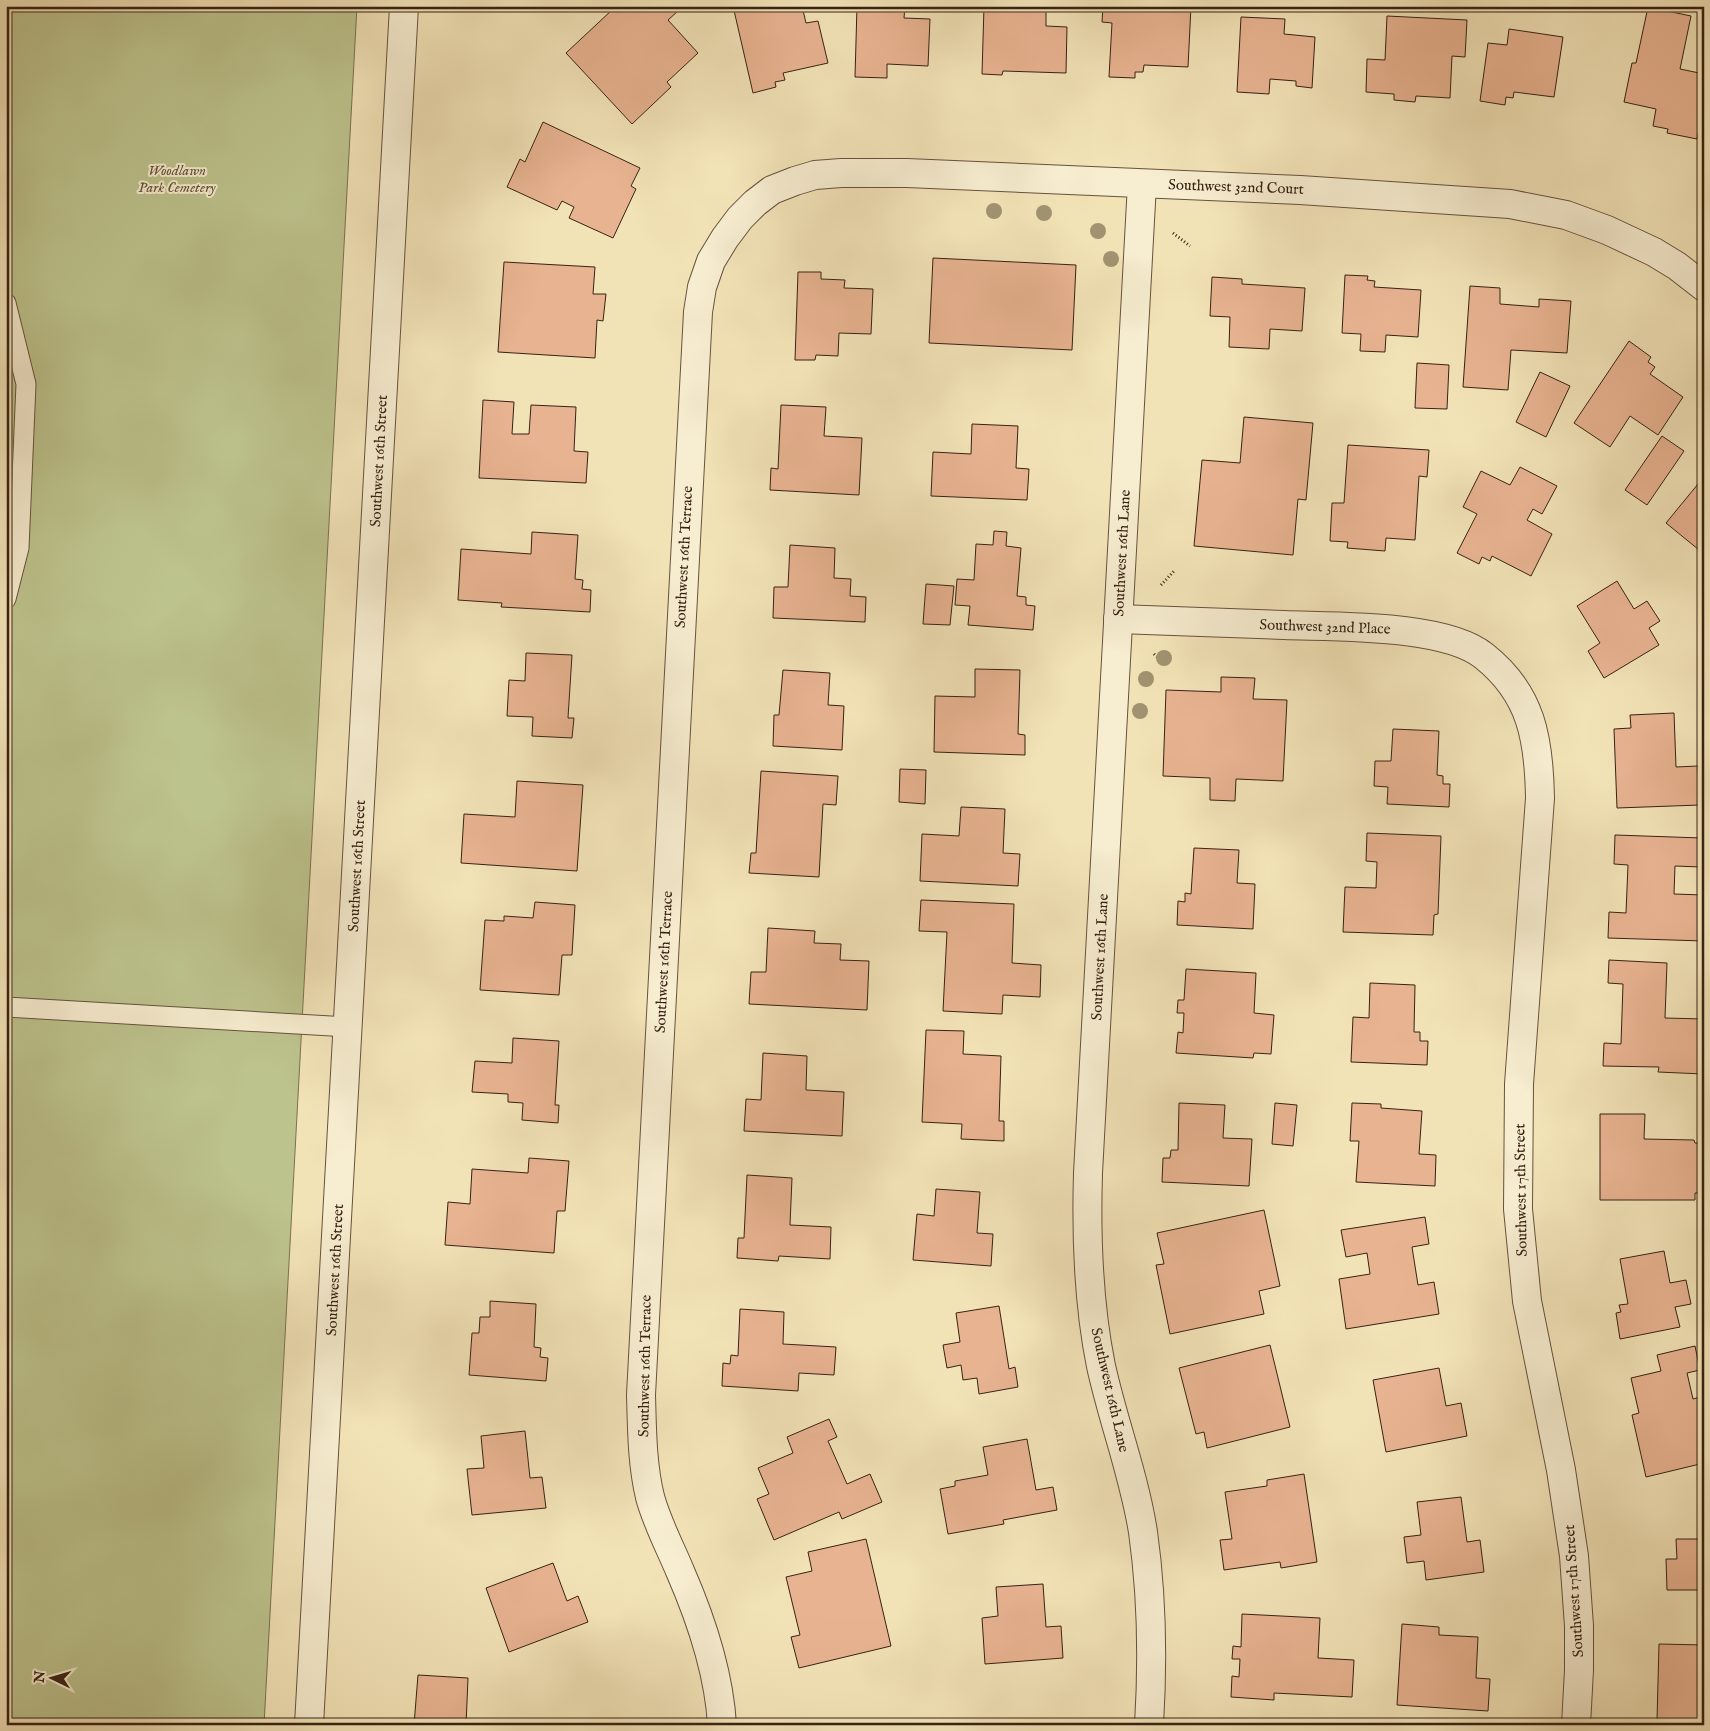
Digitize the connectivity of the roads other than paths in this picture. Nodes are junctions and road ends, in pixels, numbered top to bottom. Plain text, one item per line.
1 (404, 6) edge
2 (1142, 184) junction
3 (755, 204) joint
4 (1704, 287) edge
5 (6, 303) edge
6 (6, 599) edge
7 (1118, 619) junction
8 (1514, 686) joint
9 (6, 1006) edge
10 (348, 1027) junction
11 (309, 1725) edge
12 (722, 1725) edge
13 (1149, 1725) edge
14 (1576, 1725) edge

1 - 10 street, Southwest 16th Street
2 - 3 street, Southwest 32nd Court
2 - 4 street, Southwest 32nd Court
2 - 7 street, Southwest 16th Lane
3 - 12 street, Southwest 16th Terrace
5 - 6 lane
7 - 8 street, Southwest 32nd Place
7 - 13 street, Southwest 16th Lane
8 - 14 street, Southwest 17th Street
9 - 10 lane
10 - 11 street, Southwest 16th Street

